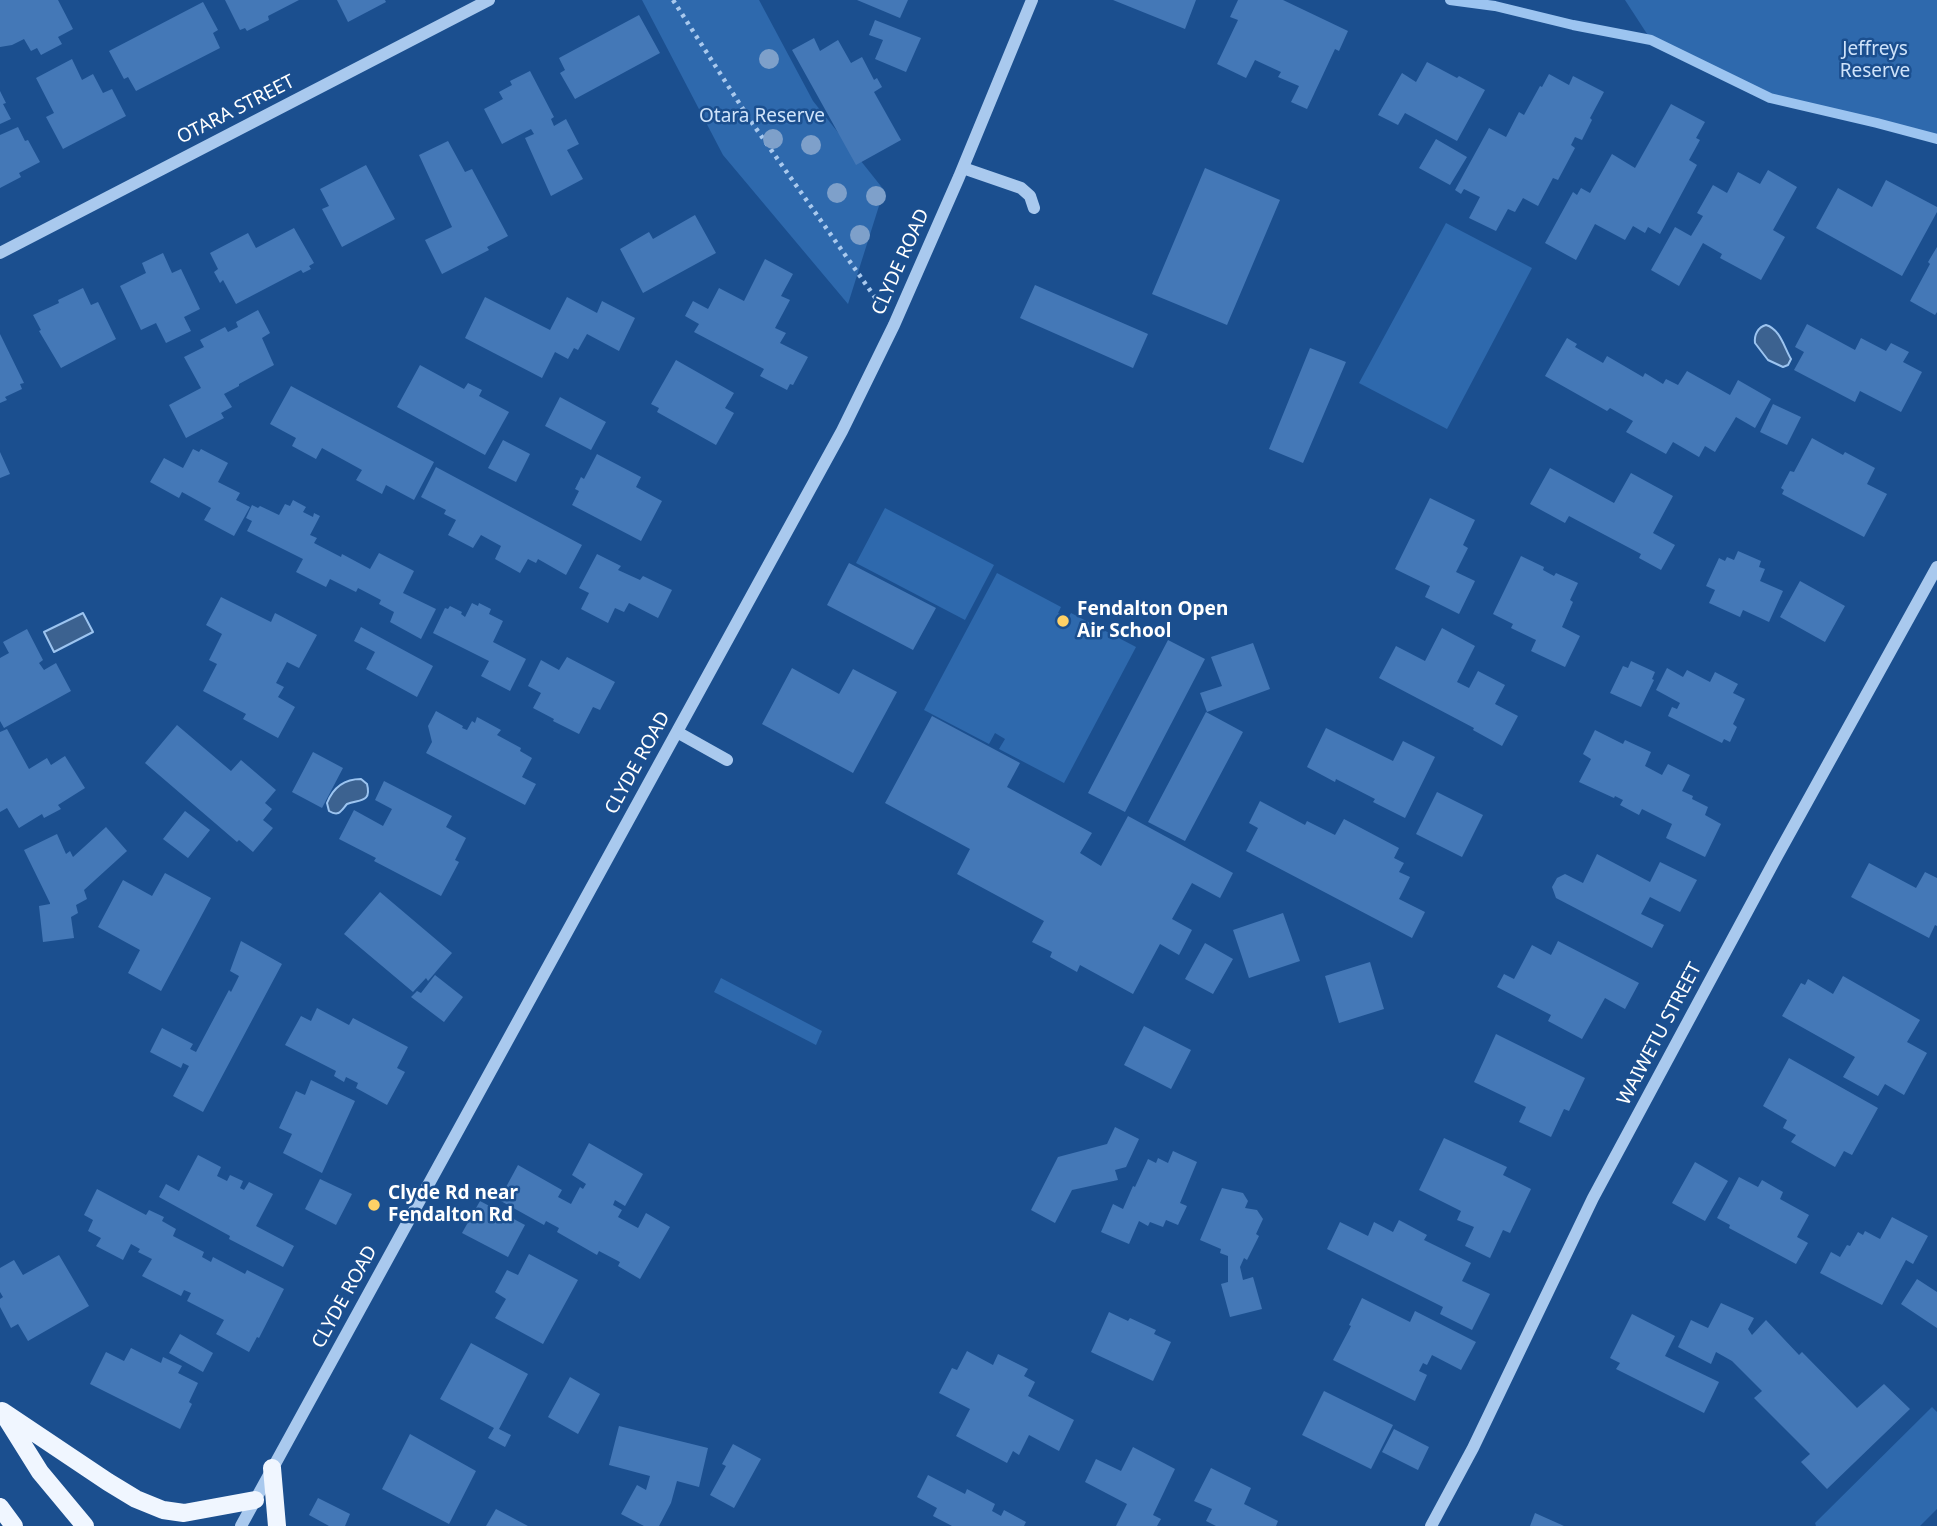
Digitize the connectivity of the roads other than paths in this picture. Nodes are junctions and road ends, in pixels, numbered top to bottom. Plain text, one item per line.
1 (489, 0) edge
2 (1032, 0) edge
3 (962, 168) junction
4 (1034, 208) dead end
5 (0, 253) edge
6 (1937, 568) edge
7 (677, 732) junction
8 (727, 760) dead end
9 (1, 1410) edge
10 (272, 1468) junction
11 (255, 1500) junction
12 (0, 1507) edge
13 (14, 1526) edge
14 (85, 1526) edge
15 (241, 1526) edge
16 (277, 1526) edge
17 (1432, 1526) edge

1 - 5 street, OTARA STREET
2 - 3 street, CLYDE ROAD
3 - 4 street
3 - 7 street, CLYDE ROAD
6 - 17 street, WAIWETU STREET
7 - 8 street
7 - 10 street, CLYDE ROAD
9 - 11 main road
9 - 14 main road
10 - 11 street, CLYDE ROAD
10 - 16 main road
11 - 15 street, CLYDE ROAD
12 - 13 main road

